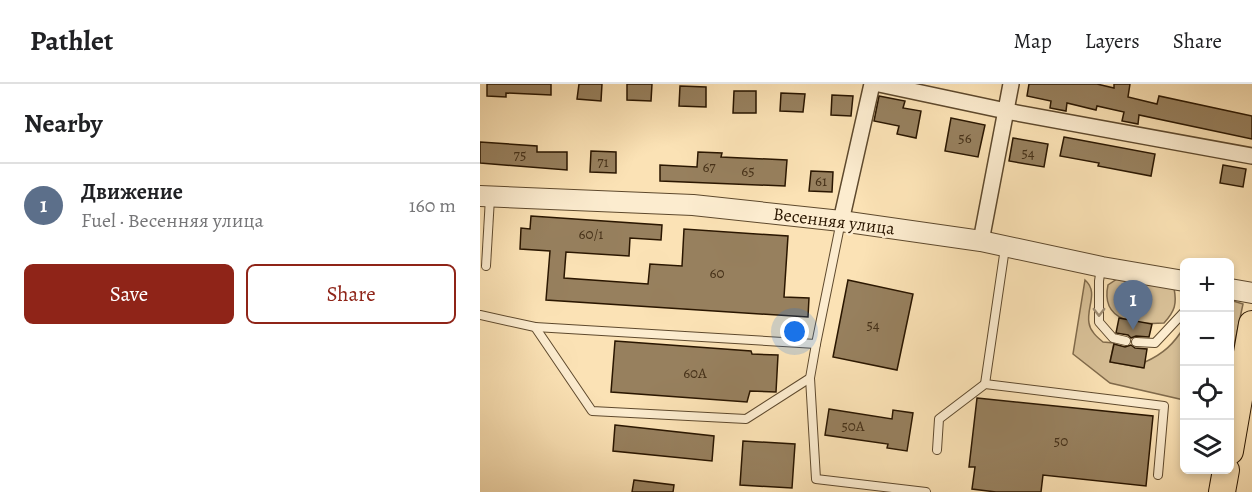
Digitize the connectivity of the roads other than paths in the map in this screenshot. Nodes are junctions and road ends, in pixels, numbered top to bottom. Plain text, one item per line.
1 (872, 84) edge
2 (879, 84) edge
3 (1011, 84) edge
4 (1006, 111) junction
5 (1252, 156) edge
6 (485, 196) edge
7 (842, 221) junction
8 (981, 241) junction
9 (1005, 246) junction
10 (486, 266) dead end
11 (1102, 267) junction
12 (1180, 280) edge
13 (1234, 291) edge
14 (1252, 294) edge
15 (480, 315) edge
16 (1180, 317) edge
17 (1252, 324) edge
18 (536, 327) junction
19 (1126, 341) dead end
20 (1136, 342) dead end
21 (816, 344) junction
22 (810, 378) junction
23 (985, 384) junction
24 (1234, 428) edge
25 (937, 450) dead end
26 (1225, 474) edge
27 (1158, 475) dead end
28 (926, 492) edge
29 (1222, 492) edge

1 - 7 street
2 - 4 street
3 - 4 street
4 - 5 street
4 - 8 street
6 - 7 street, Весенняя улица
6 - 10 lane
7 - 8 street, Весенняя улица
7 - 21 lane
8 - 9 street, Весенняя улица
9 - 11 street, Весенняя улица
9 - 23 lane
11 - 12 street, Весенняя улица
11 -> 19 lane
13 - 14 street
15 - 18 lane
16 - 20 lane
17 - 24 highway
18 - 21 lane
18 - 22 lane
21 - 22 lane
22 - 28 lane
23 - 25 lane
23 - 27 lane
26 - 29 highway

